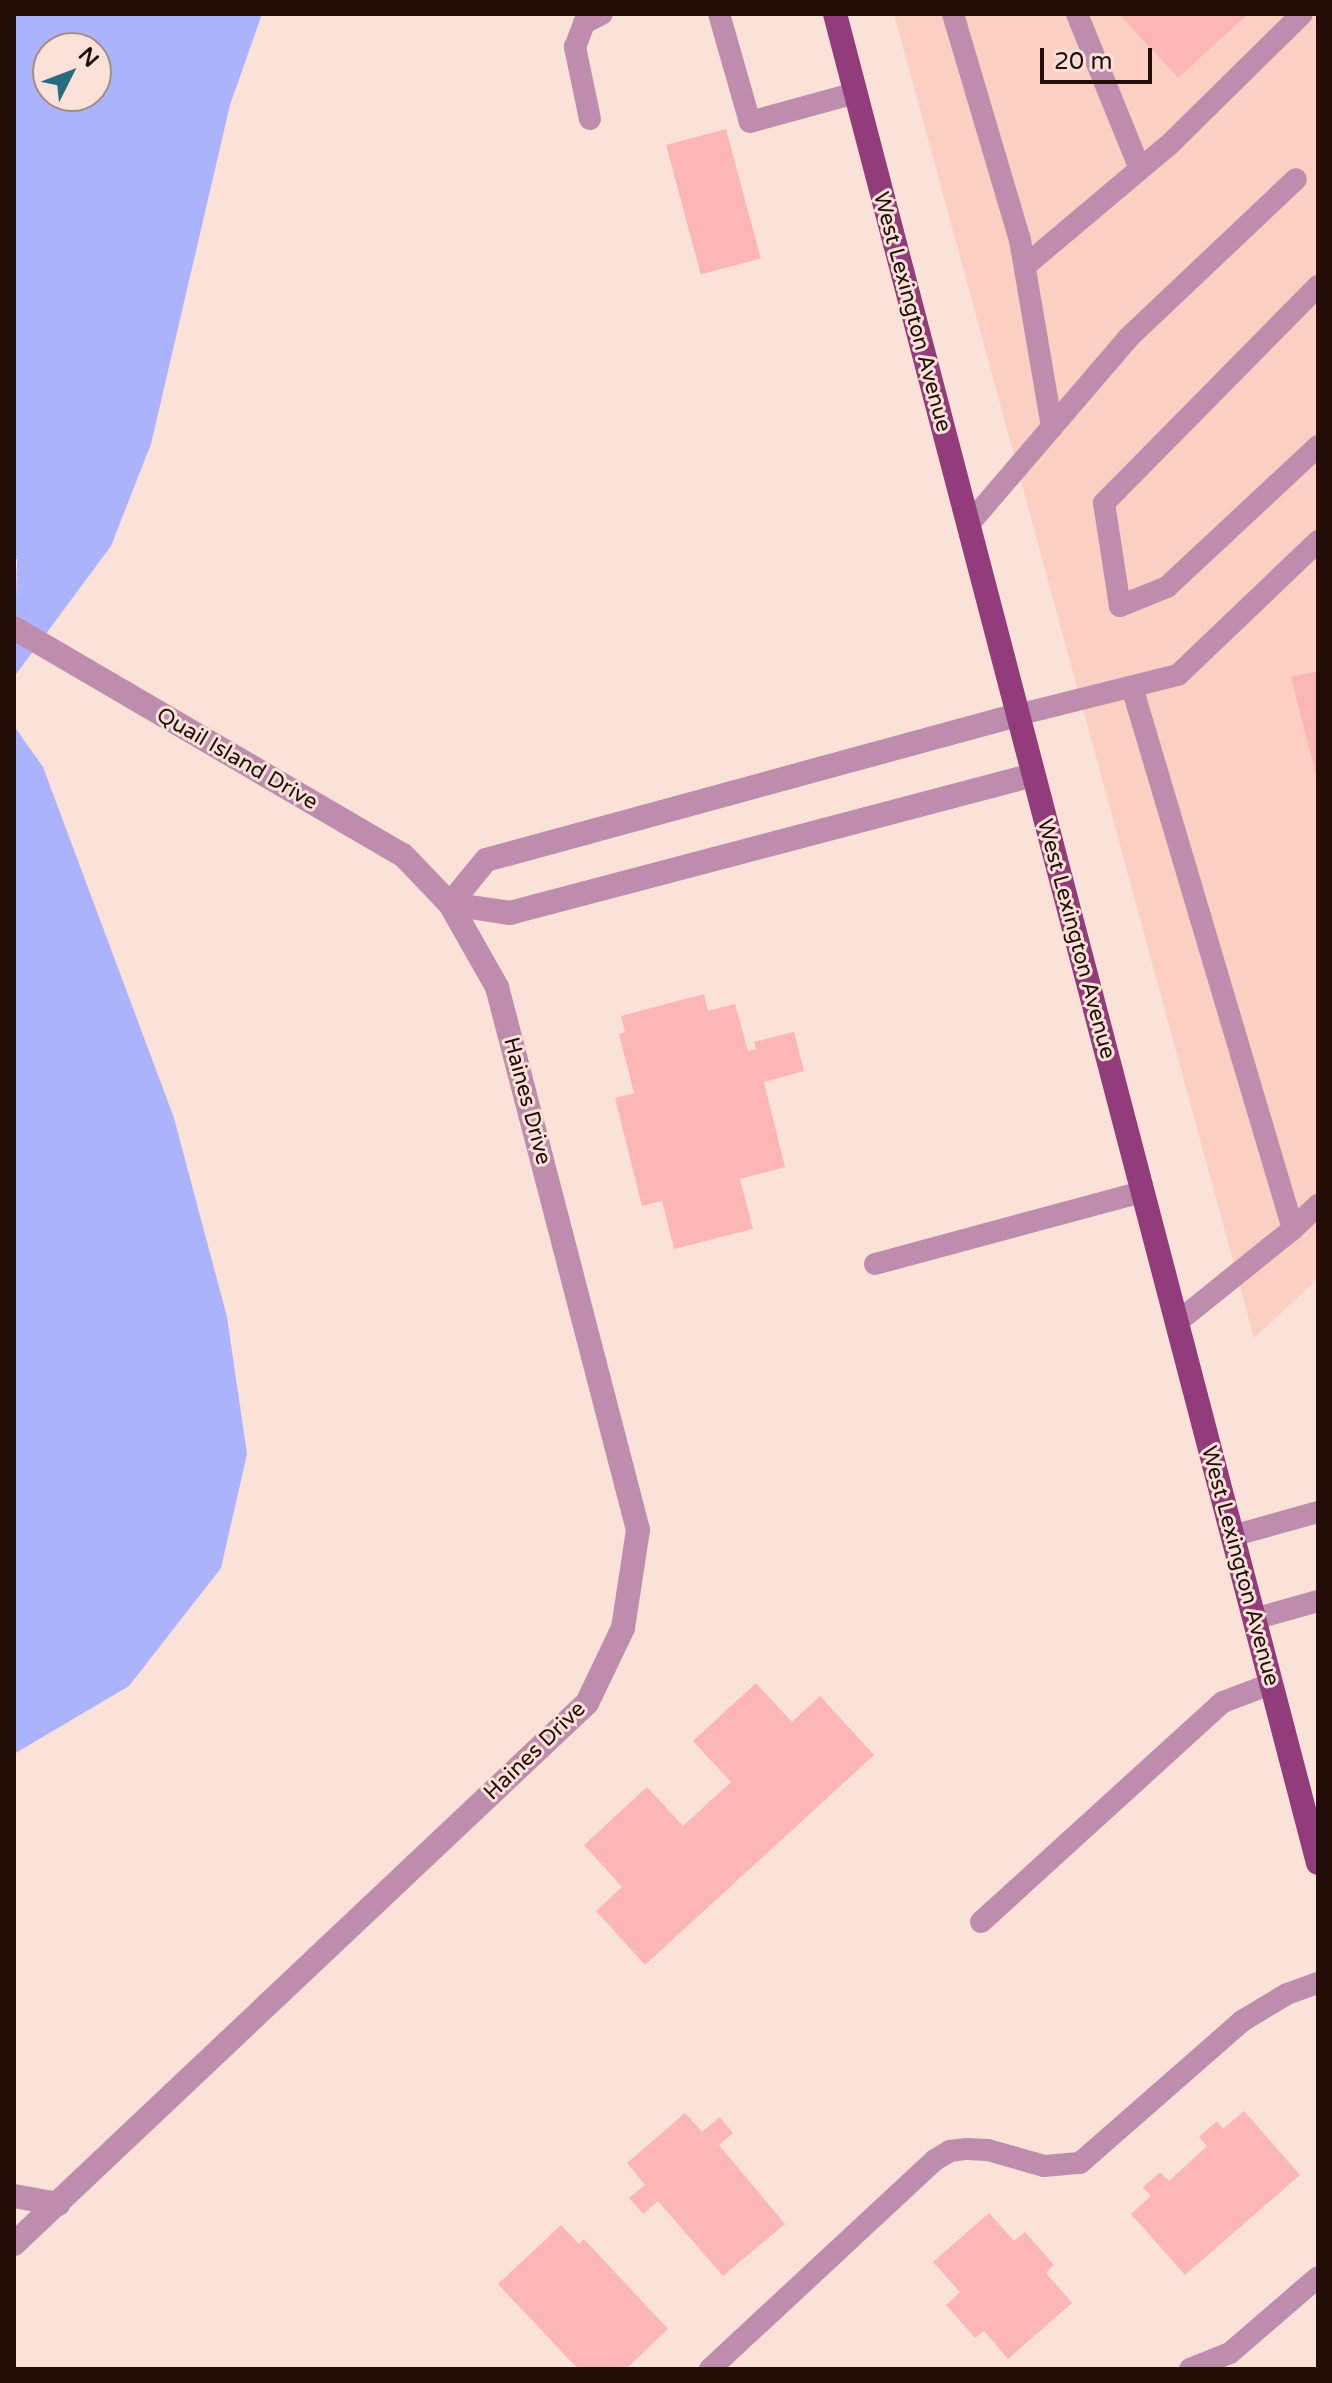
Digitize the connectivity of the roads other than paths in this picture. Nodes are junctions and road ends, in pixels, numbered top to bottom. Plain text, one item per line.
1 (602, 14) edge
2 (719, 14) edge
3 (835, 14) edge
4 (953, 14) edge
5 (1077, 14) edge
6 (1302, 14) edge
7 (855, 93) junction
8 (590, 119) dead end
9 (1140, 169) junction
10 (1296, 179) dead end
11 (1025, 266) junction
12 (1318, 286) edge
13 (1052, 427) junction
14 (1318, 446) edge
15 (968, 525) junction
16 (1318, 541) edge
17 (14, 628) edge
18 (1132, 687) junction
19 (1017, 715) junction
20 (1033, 775) junction
21 (450, 904) junction
22 (1142, 1192) junction
23 (1318, 1205) edge
24 (1293, 1229) junction
25 (875, 1264) dead end
26 (1176, 1323) junction
27 (1318, 1512) edge
28 (1232, 1536) junction
29 (1318, 1601) edge
30 (1254, 1619) junction
31 (1271, 1684) junction
32 (1318, 1863) edge
33 (981, 1922) dead end
34 (1318, 1983) edge
35 (14, 2196) edge
36 (58, 2204) junction
37 (14, 2244) edge
38 (1318, 2277) edge
39 (710, 2369) edge
40 (1190, 2369) edge

1 - 8 lane
2 - 7 lane
3 - 7 main road, West Lexington Avenue
4 - 11 lane
5 - 9 lane
6 - 9 lane
7 - 15 main road, West Lexington Avenue
9 - 11 lane
10 - 13 lane
11 - 13 lane
12 - 14 lane
13 - 15 lane
15 - 19 main road, West Lexington Avenue
16 - 18 lane
17 - 21 street, Quail Island Drive
18 - 19 lane
18 - 24 lane
19 - 20 main road, West Lexington Avenue
19 - 21 street
20 - 21 street
20 - 22 main road, West Lexington Avenue
21 - 36 street, Haines Drive
22 - 25 lane
22 - 26 main road, West Lexington Avenue
23 - 24 lane
24 - 26 lane
26 - 28 main road, West Lexington Avenue
27 - 28 lane
28 - 30 main road, West Lexington Avenue
29 - 30 lane
30 - 31 main road, West Lexington Avenue
31 - 32 main road, West Lexington Avenue
31 - 33 lane
34 - 39 lane
35 - 36 street
36 - 37 street, Haines Drive
38 - 40 lane

